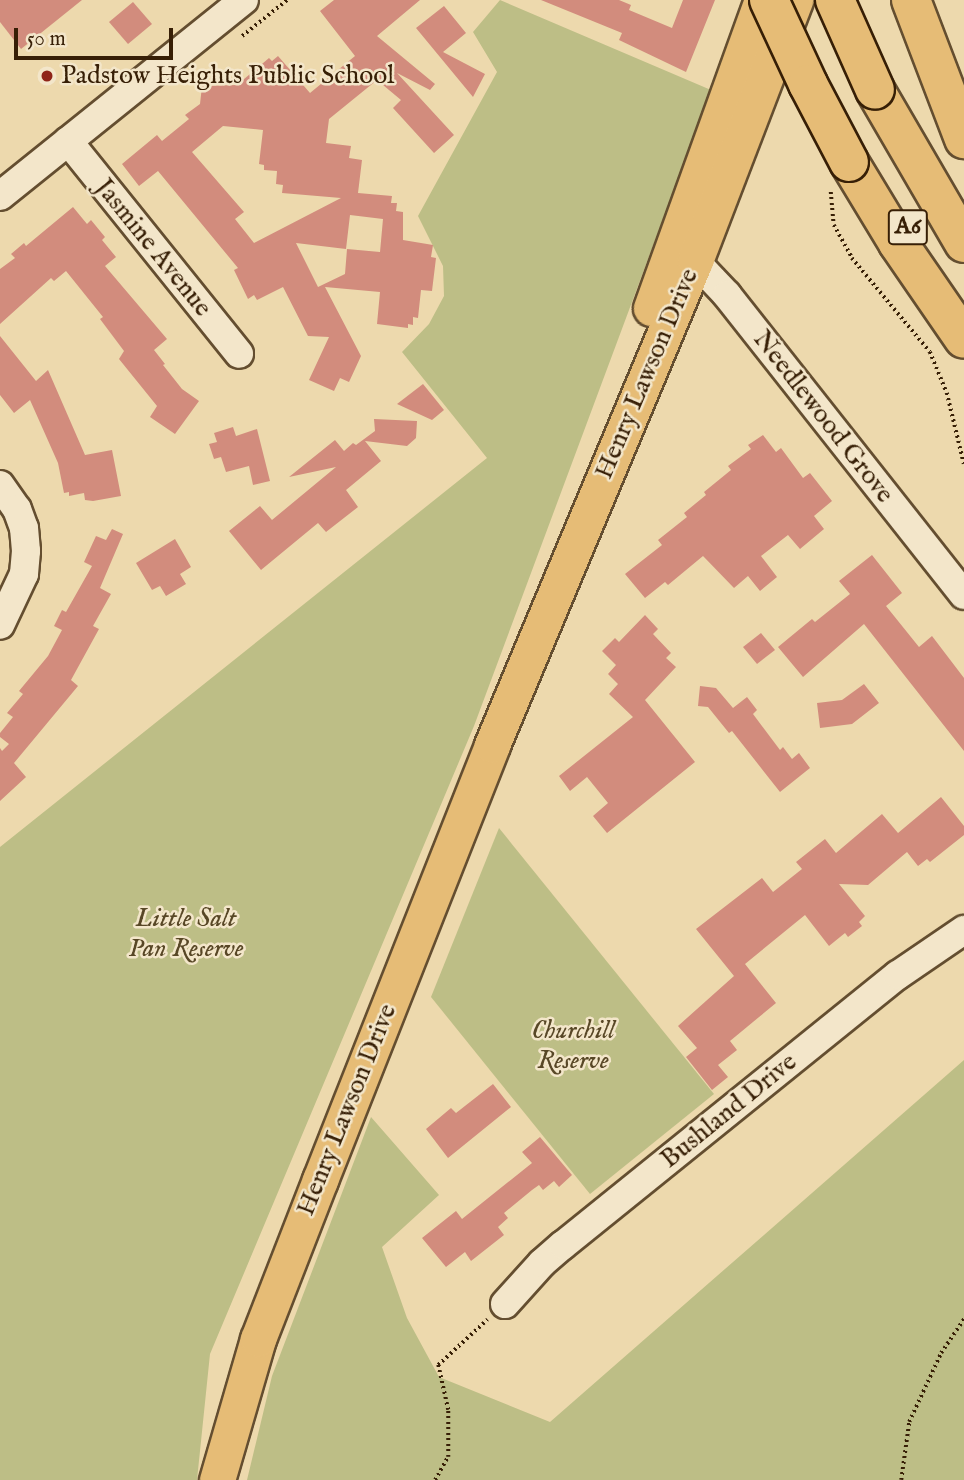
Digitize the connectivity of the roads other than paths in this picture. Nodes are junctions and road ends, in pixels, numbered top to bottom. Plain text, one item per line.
1 (244, 0) edge
2 (762, 0) edge
3 (769, 0) edge
4 (793, 0) edge
5 (835, 0) edge
6 (911, 0) edge
7 (940, 81) junction
8 (964, 122) edge
9 (964, 139) edge
10 (68, 141) junction
11 (853, 151) junction
12 (0, 195) edge
13 (964, 243) edge
14 (684, 256) junction
15 (964, 312) edge
16 (964, 339) edge
17 (239, 354) dead end
18 (0, 485) edge
19 (964, 595) edge
20 (0, 625) edge
21 (964, 930) edge
22 (505, 1304) road end
23 (217, 1480) edge

1 - 10 street
2 - 14 main road, Henry Lawson Drive
3 - 11 highway, bridge
4 - 11 highway, A6
4 - 14 main road, Henry Lawson Drive
5 - 13 highway, A6, bridge
6 - 7 highway
7 - 8 highway
7 - 9 highway
10 - 12 street
10 - 17 street, Jasmine Avenue
11 - 15 highway, A6
11 - 16 highway
14 - 19 street, Needlewood Grove
14 - 23 main road, Henry Lawson Drive
18 - 20 street
21 - 22 street, Bushland Drive

